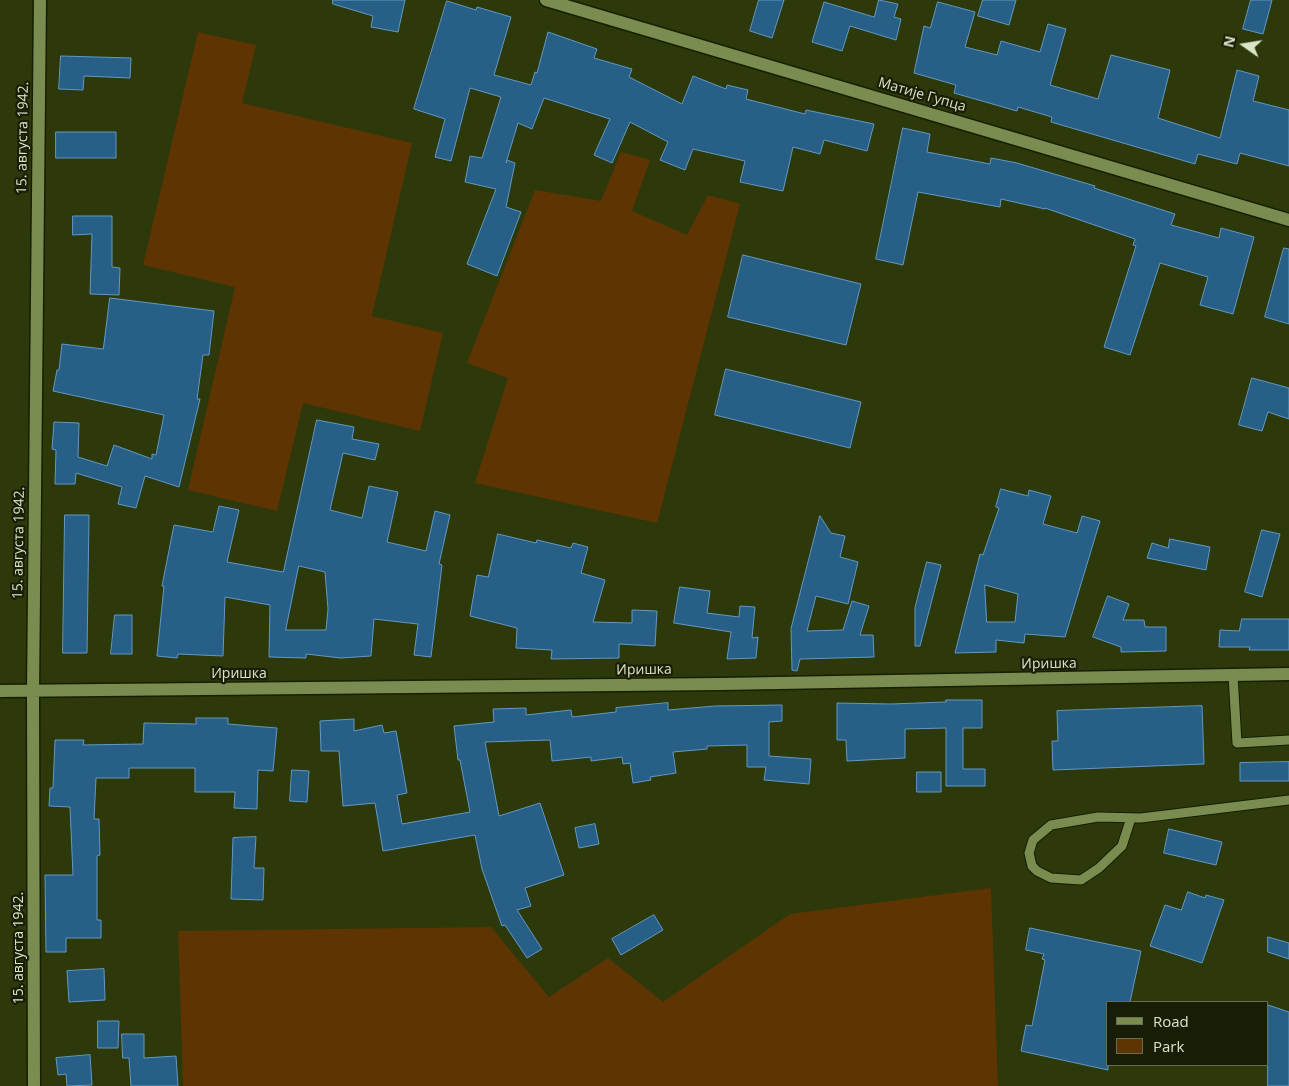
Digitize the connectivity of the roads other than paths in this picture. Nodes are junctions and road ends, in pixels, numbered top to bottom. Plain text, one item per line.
1 (40, 0) edge
2 (546, 0) edge
3 (1289, 220) edge
4 (1289, 674) edge
5 (1233, 675) junction
6 (0, 691) edge
7 (32, 691) junction
8 (1289, 740) edge
9 (1289, 800) edge
10 (1131, 818) junction
11 (34, 1086) edge

1 - 7 street, 15. августа 1942.
2 - 3 street, Матије Гупца
4 - 5 street, Иришка
5 - 7 street, Иришка
5 - 8 lane
6 - 7 street, Иришка
7 - 11 street, 15. августа 1942.
9 - 10 lane
10 - 10 lane

